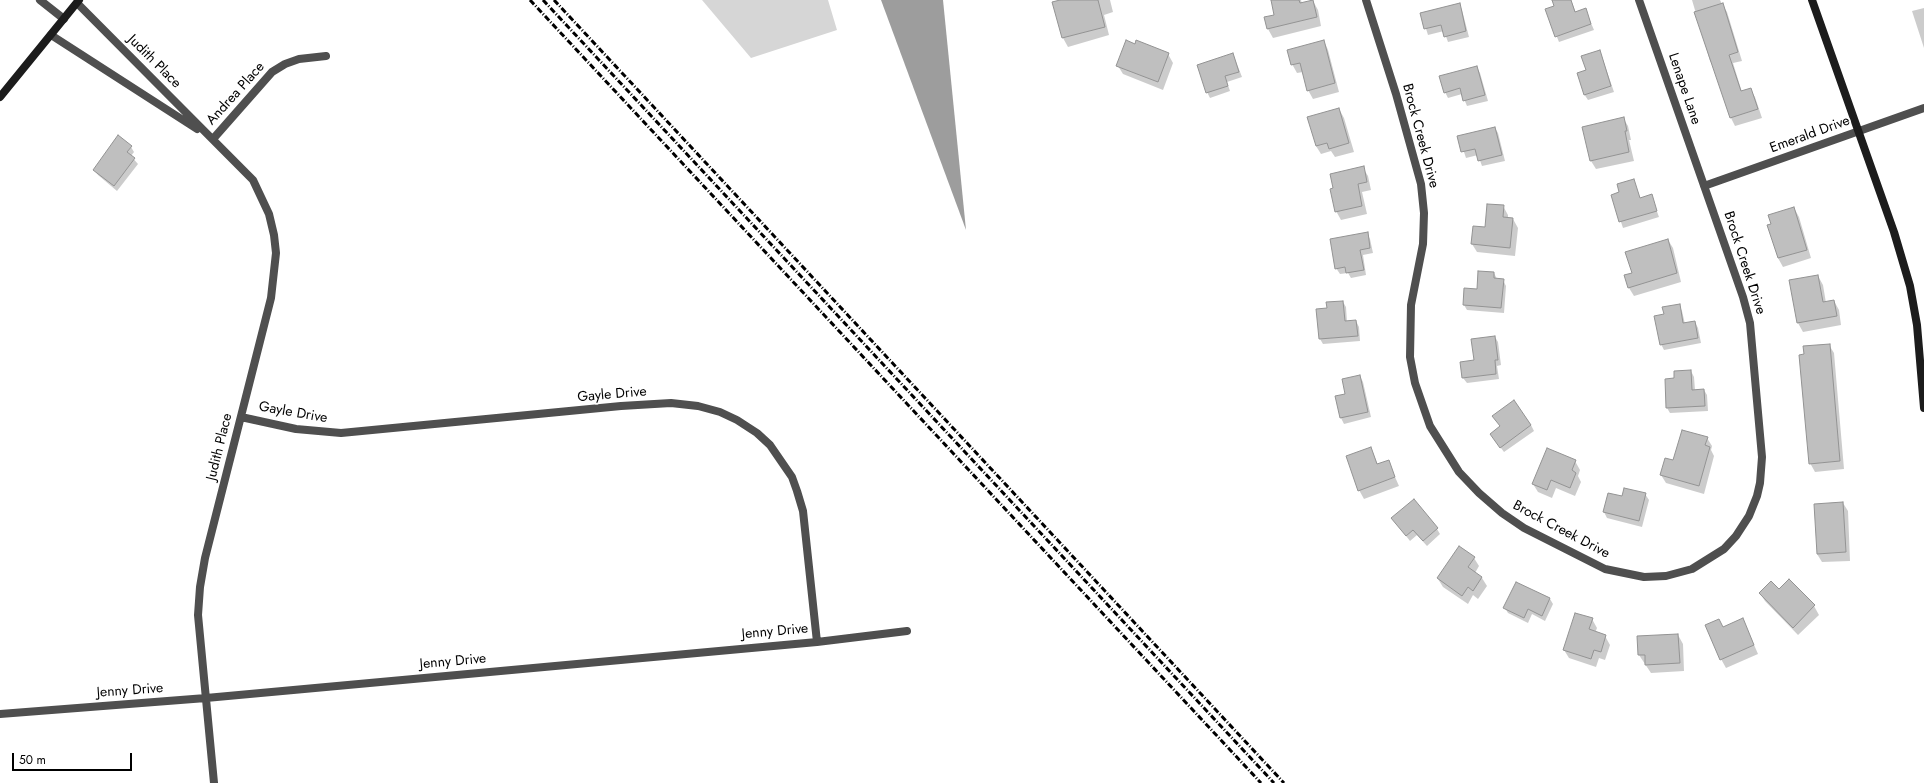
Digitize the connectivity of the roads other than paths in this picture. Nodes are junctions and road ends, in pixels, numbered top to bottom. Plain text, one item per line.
1 (40, 0) edge
2 (1366, 0) edge
3 (1639, 0) edge
4 (1812, 0) edge
5 (78, 1) edge
6 (64, 19) junction
7 (51, 35) junction
8 (326, 56) dead end
9 (0, 97) edge
10 (1924, 108) edge
11 (1858, 132) junction
12 (213, 139) junction
13 (1704, 186) junction
14 (1924, 408) edge
15 (241, 417) junction
16 (907, 631) dead end
17 (817, 642) junction
18 (206, 698) junction
19 (0, 714) edge
20 (214, 783) edge

1 - 6 street
2 - 13 street, Brock Creek Drive
3 - 13 street, Lenape Lane
4 - 11 street
5 - 6 street
5 - 12 street, Judith Place
6 - 7 street
7 - 9 street
7 - 12 street, Judith Place
8 - 12 street, Andrea Place
10 - 11 street, Emerald Drive
11 - 13 street, Emerald Drive
11 - 14 street
12 - 15 street, Judith Place
15 - 17 street, Gayle Drive
15 - 18 street, Judith Place
16 - 17 street, Jenny Drive
17 - 18 street, Jenny Drive
18 - 19 street, Jenny Drive
18 - 20 street, Judith Place

